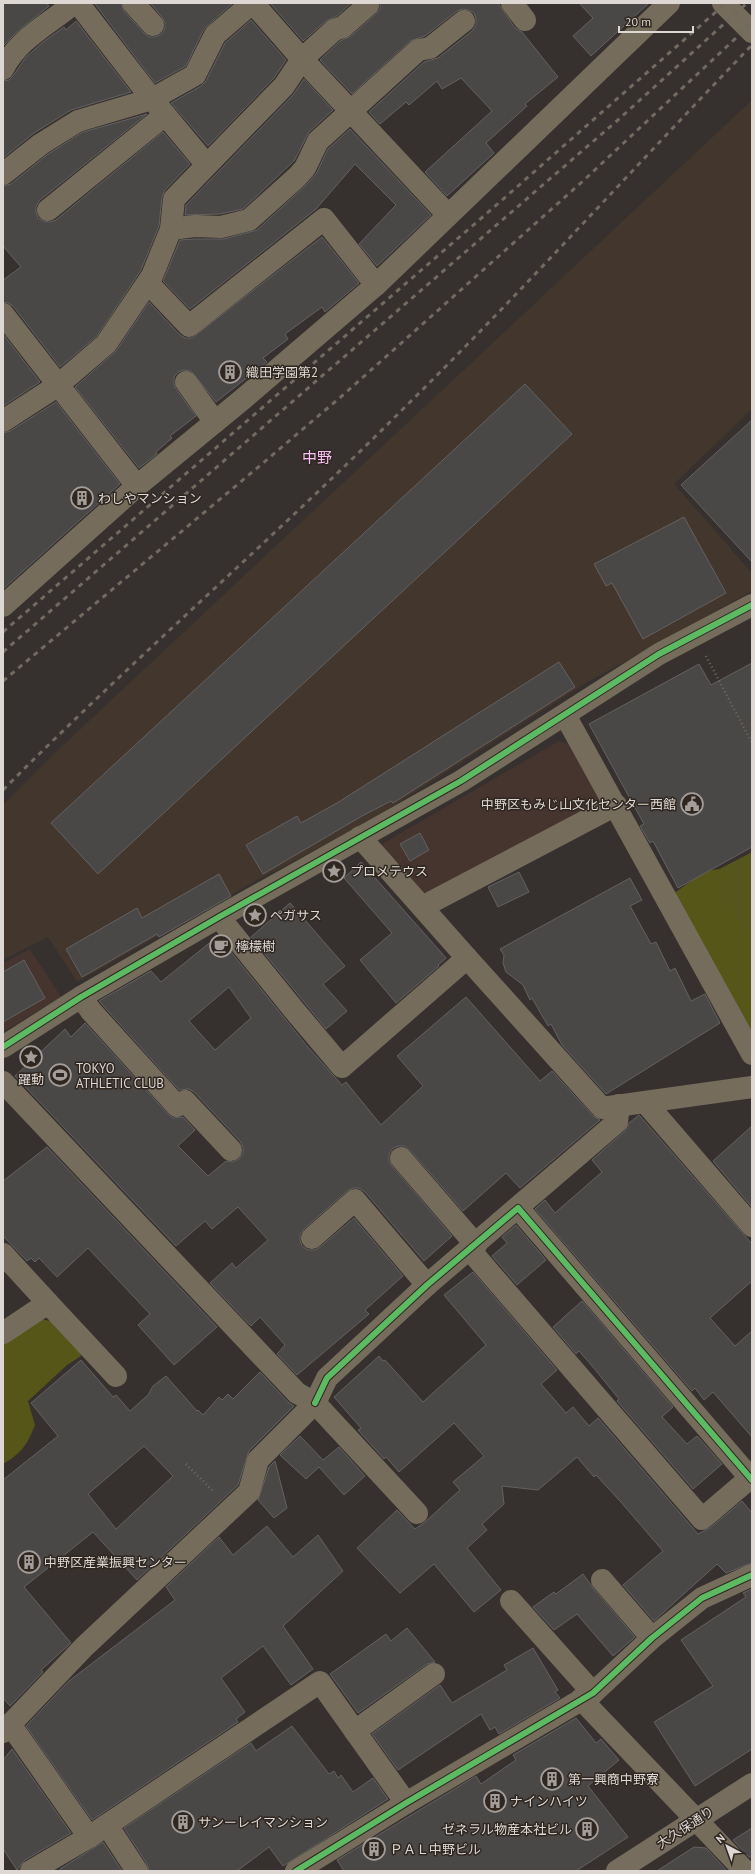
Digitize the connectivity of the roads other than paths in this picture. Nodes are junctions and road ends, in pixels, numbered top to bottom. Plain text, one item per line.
1 (74, 3) edge
2 (78, 3) edge
3 (133, 3) edge
4 (252, 3) edge
5 (669, 3) edge
6 (723, 3) edge
7 (368, 5) dead end
8 (464, 21) dead end
9 (154, 25) dead end
10 (752, 32) edge
11 (302, 59) junction
12 (3, 69) edge
13 (158, 107) junction
14 (351, 112) junction
15 (206, 164) junction
16 (3, 174) edge
17 (48, 210) dead end
18 (448, 215) junction
19 (171, 229) junction
20 (148, 284) junction
21 (376, 285) junction
22 (3, 314) edge
23 (186, 382) dead end
24 (57, 386) junction
25 (3, 421) edge
26 (216, 422) junction
27 (137, 486) junction
28 (6, 603) edge
29 (752, 605) edge
30 (566, 715) junction
31 (616, 804) junction
32 (360, 838) junction
33 (422, 907) junction
34 (223, 921) junction
35 (467, 958) junction
36 (81, 997) junction
37 (3, 1047) edge
38 (752, 1054) edge
39 (3, 1082) edge
40 (752, 1087) edge
41 (644, 1102) junction
42 (619, 1105) junction
43 (231, 1150) dead end
44 (401, 1158) dead end
45 (518, 1208) junction
46 (752, 1226) edge
47 (312, 1238) dead end
48 (473, 1247) junction
49 (3, 1254) edge
50 (427, 1285) junction
51 (48, 1303) junction
52 (3, 1333) edge
53 (116, 1376) dead end
54 (315, 1403) junction
55 (751, 1479) edge
56 (417, 1513) dead end
57 (752, 1575) edge
58 (602, 1580) dead end
59 (511, 1601) dead end
60 (652, 1638) junction
61 (434, 1674) dead end
62 (587, 1696) junction
63 (7, 1728) edge
64 (355, 1731) junction
65 (752, 1784) edge
66 (406, 1803) junction
67 (695, 1821) junction
68 (98, 1831) junction
69 (31, 1871) edge
70 (137, 1871) edge
71 (296, 1871) edge
72 (617, 1871) edge
73 (744, 1871) edge

1 - 12 street
2 - 13 street
3 - 9 street
4 - 11 street
4 - 13 street
5 - 18 street
6 - 10 street
7 - 11 street
8 - 14 street
11 - 14 street
11 - 15 street
13 - 15 street
13 - 16 street
13 - 17 street
14 - 18 street
14 - 19 street
15 - 19 street
18 - 21 street
19 - 20 street
20 - 21 street
20 - 24 street
21 - 26 street
22 - 24 street
23 - 26 street
24 - 25 street
24 - 27 street
26 - 27 street
27 - 28 street
29 - 30 street
30 - 31 street
30 - 32 street
31 - 33 street
31 - 38 street
32 - 33 street
32 - 34 street
33 - 35 street
34 - 35 street
34 - 36 street
35 - 42 street
36 - 37 street
36 - 43 street
39 - 54 street
40 - 41 street
41 - 42 street
41 - 46 street
42 - 45 street
44 - 48 street
45 - 48 street
45 - 55 street
47 - 50 street
48 - 50 street
48 - 55 street
49 - 51 street
50 - 54 street
51 - 52 street
51 - 53 street
54 - 56 street
54 - 63 street
57 - 60 street
58 - 60 street
59 - 62 street
60 - 62 street
61 - 64 street
62 - 66 street
62 - 67 street
63 - 68 street
64 - 66 street
64 - 68 street
65 - 67 main road, 大久保通り
66 - 71 street
67 - 72 main road, 大久保通り
67 - 73 street
68 - 69 street
68 - 70 street

